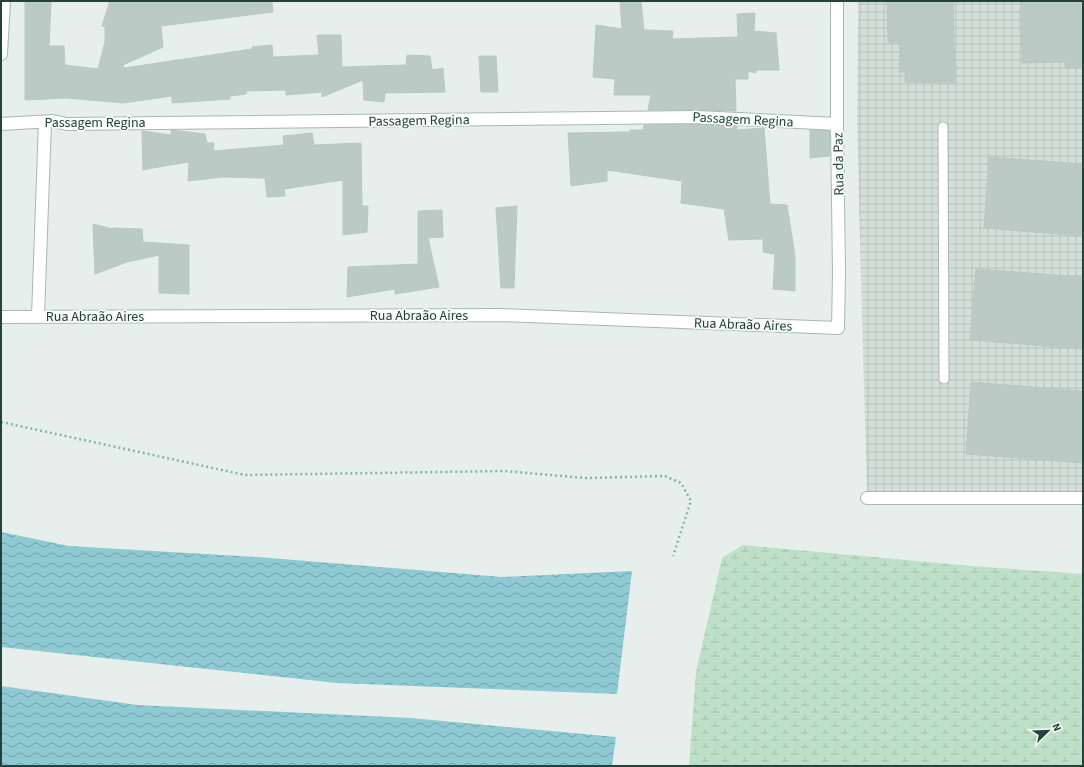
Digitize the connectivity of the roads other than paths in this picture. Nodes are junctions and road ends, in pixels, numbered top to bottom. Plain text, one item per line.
1 (4, 1) edge
2 (837, 1) edge
3 (1, 54) edge
4 (45, 122) junction
5 (1, 124) edge
6 (837, 124) junction
7 (943, 127) dead end
8 (38, 316) junction
9 (1, 317) edge
10 (838, 328) joint
11 (944, 379) dead end
12 (867, 498) dead end
13 (1083, 498) edge

1 - 3 street
2 - 6 street, Rua da Paz
4 - 5 street, Passagem Regina
4 - 6 street, Passagem Regina
4 - 8 street
6 - 10 street, Rua da Paz
7 - 11 lane
8 - 9 street, Rua Abraão Aires
8 - 10 street, Rua Abraão Aires
12 - 13 street

